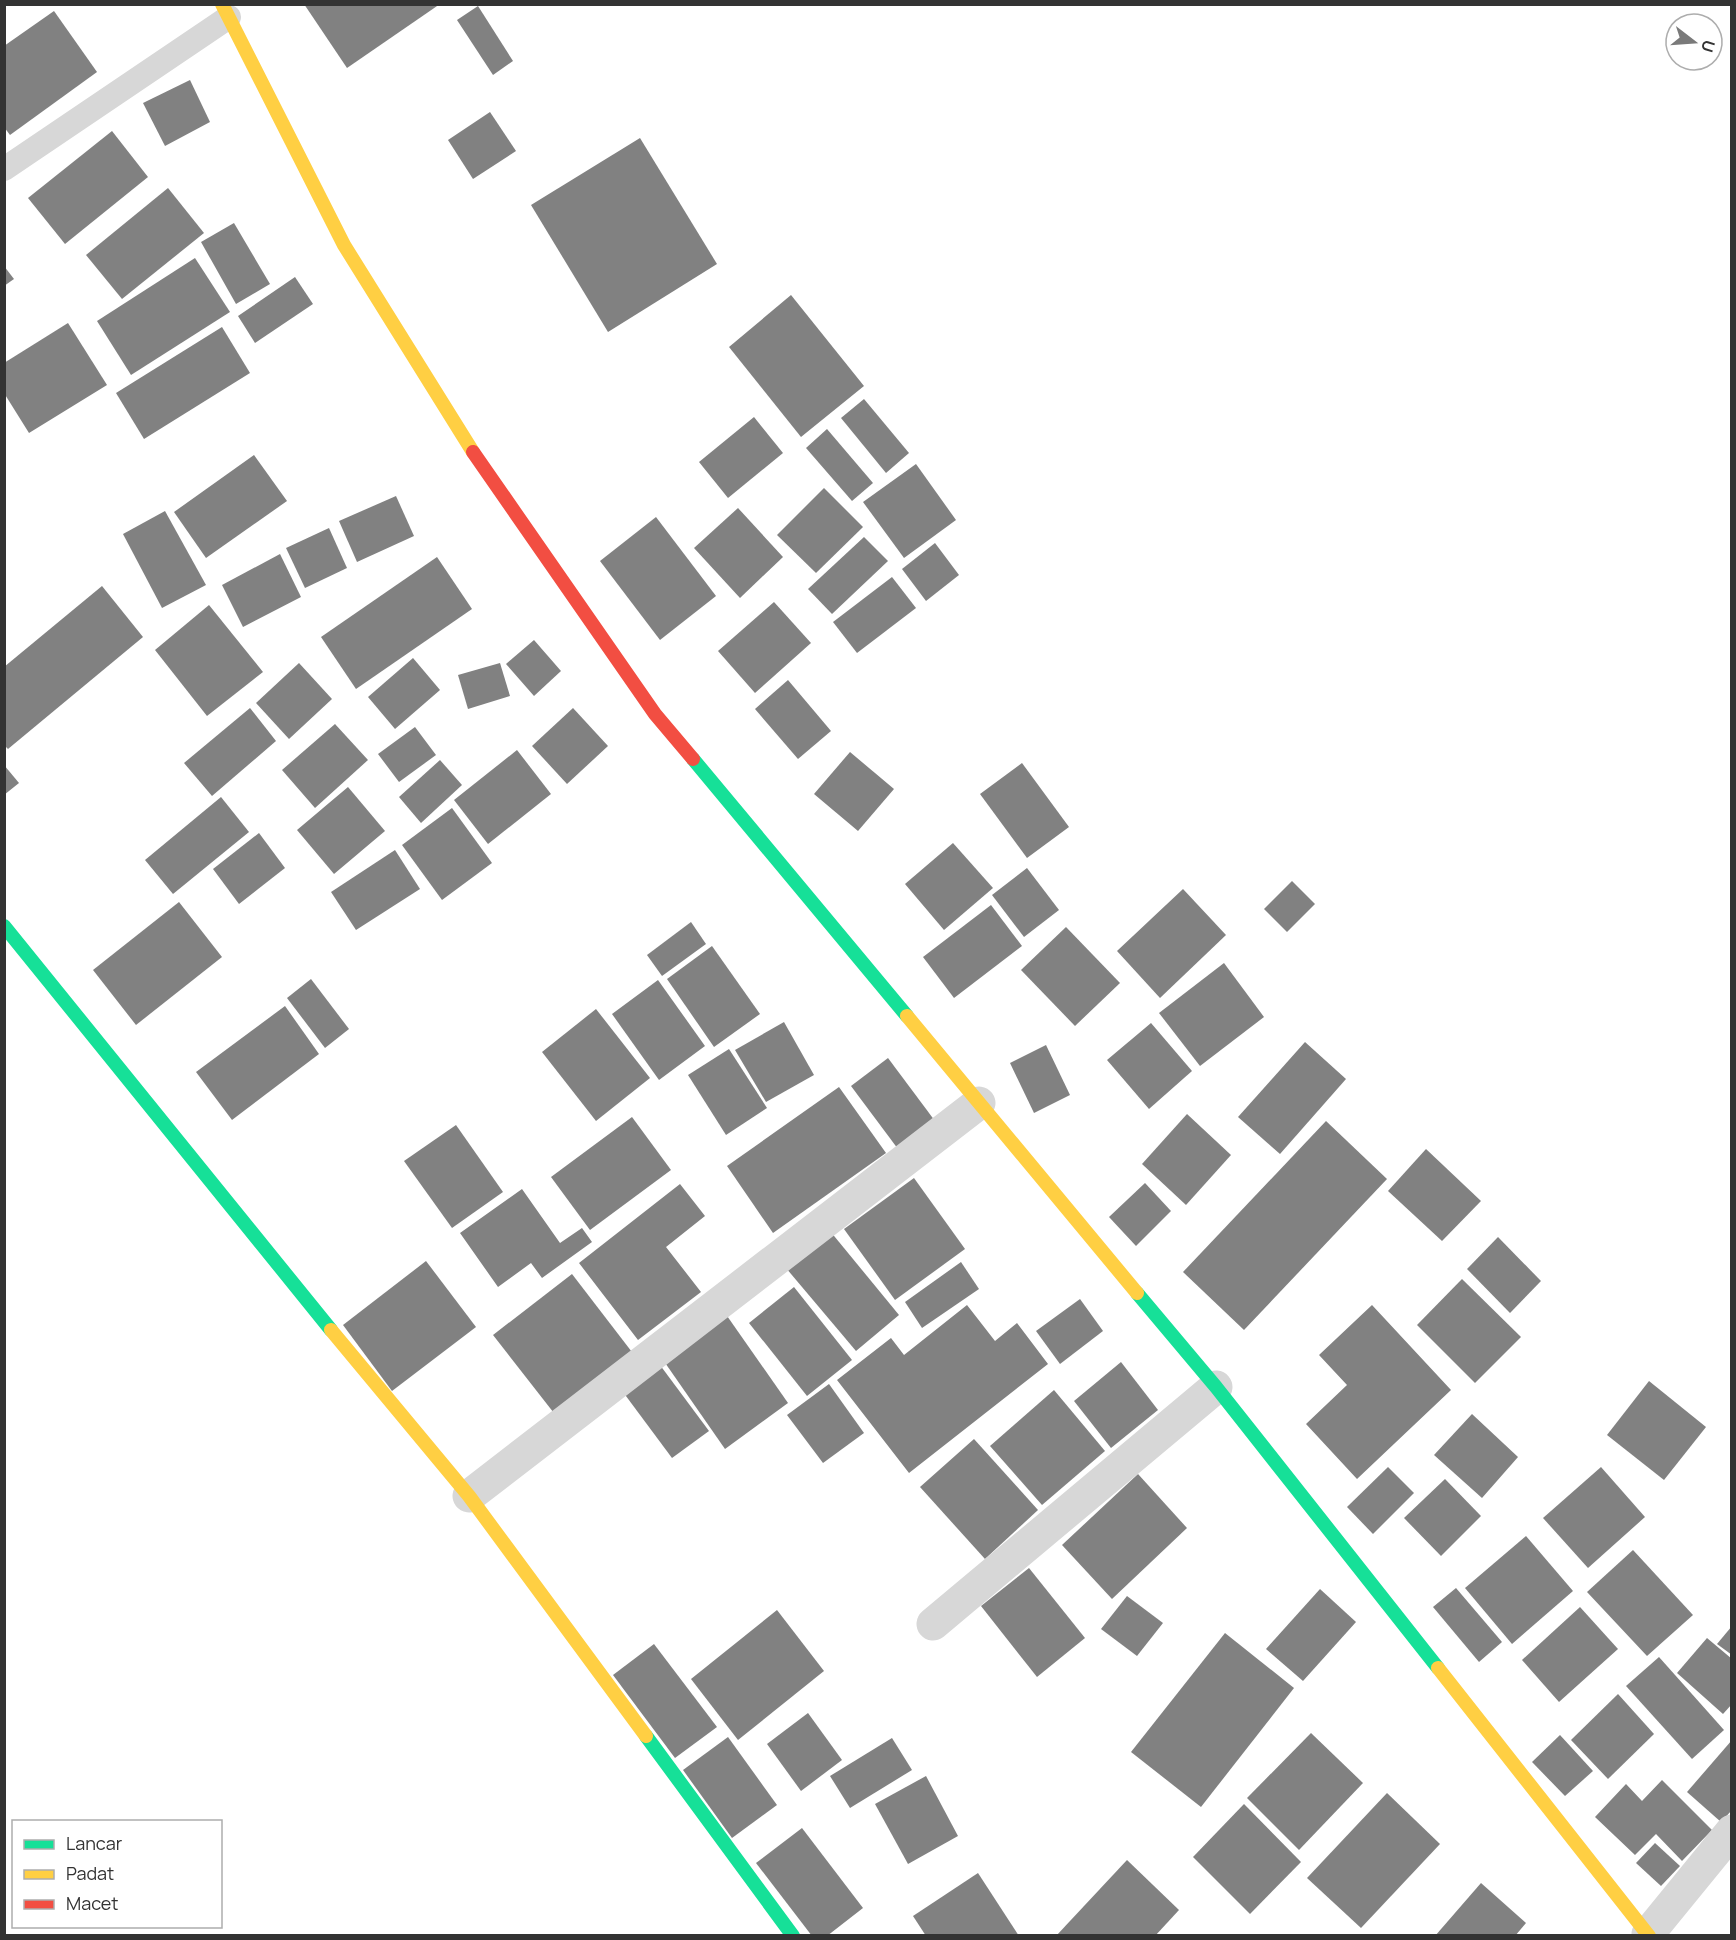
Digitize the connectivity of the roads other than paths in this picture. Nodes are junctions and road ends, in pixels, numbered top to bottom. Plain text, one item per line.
1 (226, 11) edge
2 (4, 169) edge
3 (4, 926) edge
4 (979, 1103) junction
5 (1216, 1387) junction
6 (469, 1496) junction
7 (933, 1624) dead end
8 (1731, 1831) edge
9 (793, 1935) edge
10 (1649, 1935) edge

1 - 2 lane
1 - 4 main road
3 - 6 main road
4 - 5 main road
4 - 6 street
5 - 7 street
5 - 10 main road
6 - 9 main road
8 - 10 street

